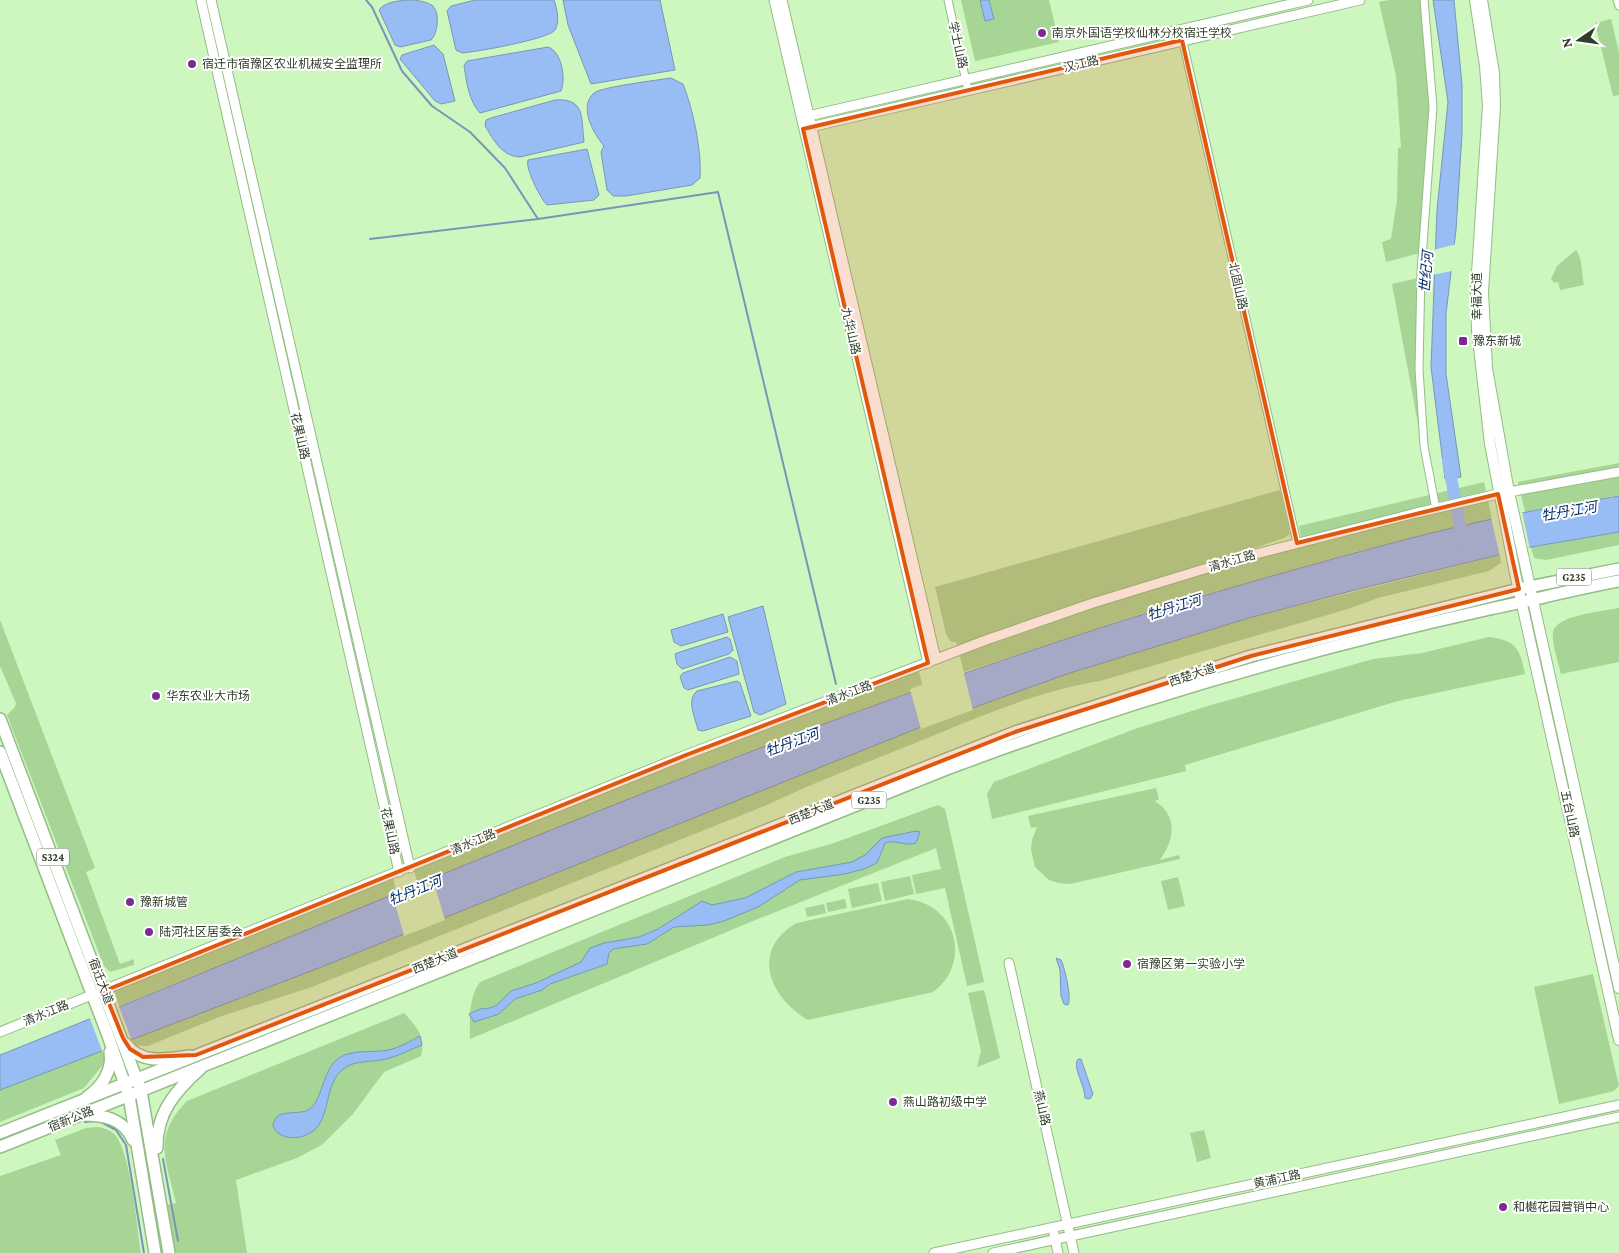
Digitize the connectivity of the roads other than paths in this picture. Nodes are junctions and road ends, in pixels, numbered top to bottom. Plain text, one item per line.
1 (201, 0) edge
2 (211, 0) edge
3 (774, 0) edge
4 (782, 0) edge
5 (948, 0) edge
6 (1308, 0) edge
7 (1360, 0) edge
8 (1424, 0) edge
9 (1475, 0) edge
10 (1482, 0) edge
11 (1617, 0) edge
12 (1619, 6) edge
13 (1180, 29) junction
14 (1182, 40) junction
15 (966, 79) junction
16 (968, 90) junction
17 (805, 117) junction
18 (808, 128) junction
19 (1619, 472) edge
20 (1503, 493) junction
21 (1438, 508) junction
22 (1297, 543) junction
23 (1619, 569) edge
24 (1619, 581) edge
25 (1524, 588) junction
26 (1527, 601) junction
27 (932, 661) junction
28 (0, 719) edge
29 (0, 752) edge
30 (410, 868) junction
31 (399, 872) junction
32 (1009, 963) dead end
33 (1619, 988) edge
34 (105, 993) junction
35 (94, 997) junction
36 (0, 1032) edge
37 (107, 1033) junction
38 (123, 1038) junction
39 (1619, 1040) edge
40 (196, 1055) junction
41 (202, 1066) junction
42 (137, 1078) junction
43 (124, 1084) junction
44 (141, 1091) junction
45 (129, 1096) junction
46 (79, 1102) junction
47 (1619, 1105) edge
48 (80, 1115) junction
49 (1619, 1117) edge
50 (0, 1133) edge
51 (0, 1147) edge
52 (138, 1149) junction
53 (158, 1190) junction
54 (1068, 1223) junction
55 (1052, 1227) junction
56 (1071, 1236) junction
57 (1055, 1239) junction
58 (156, 1253) edge
59 (169, 1253) edge
60 (934, 1253) edge
61 (993, 1253) edge
62 (1058, 1253) edge
63 (1074, 1253) edge

1 - 31 street, 花果山路
2 - 30 street, 花果山路
3 - 17 street, 九华山路
4 - 17 street, 九华山路
5 - 15 street, 学士山路
6 - 13 street, 汉江路
7 - 14 street, 汉江路
8 - 21 street
9 - 20 main road, 幸福大道
10 - 20 main road, 幸福大道
11 - 12 street
13 - 14 street, 北固山路
13 - 15 street, 汉江路
14 - 16 street, 汉江路
14 - 22 street, 北固山路
15 - 16 street, 学士山路
15 - 17 street, 汉江路
16 - 18 street, 汉江路
17 - 18 street, 九华山路
18 - 27 street, 九华山路
19 - 20 street, 清水江路
20 - 21 street, 清水江路
20 - 25 main road, 幸福大道
21 - 22 street, 清水江路
22 - 27 street, 清水江路
23 - 25 main road, 西楚大道 / G235
24 - 26 main road, 西楚大道 / G235
25 - 26 main road, 五台山路
25 - 40 main road, 西楚大道 / G235
26 - 33 main road, 五台山路
26 - 39 main road, 五台山路
26 - 41 main road, 西楚大道 / G235
27 - 30 street, 清水江路
28 - 34 main road, 宿迁大道 / S324
29 - 35 main road, 宿迁大道 / S324
30 - 31 street, 清水江路
31 - 34 street, 清水江路
32 - 54 street, 燕山路
34 - 35 street, 清水江路
34 - 38 main road, 宿迁大道 / S324
35 - 36 street, 清水江路
35 - 37 main road, 宿迁大道 / S324
37 - 43 main road, 宿迁大道 / S324
37 - 46 main road
38 - 40 main road
38 - 42 main road, 宿迁大道 / S324
40 - 42 main road, 西楚大道 / G235
41 - 44 main road, 西楚大道 / G235
41 - 53 main road
42 - 43 main road, 宿新公路
42 - 44 main road, 宿迁大道 / S324
43 - 45 main road, 宿迁大道 / S324
43 - 46 main road, 宿新公路
44 - 45 main road, 宿新公路
44 - 53 main road, 宿迁大道 / S324
45 - 48 main road, 宿新公路
45 - 52 main road, 宿迁大道 / S324
46 - 50 main road, 宿新公路
47 - 54 street, 黄浦江路
48 - 51 main road, 宿新公路
48 - 52 main road
49 - 56 street, 黄浦江路
52 - 58 main road, 宿迁大道 / S324
53 - 59 main road, 宿迁大道 / S324
54 - 55 street, 黄浦江路
54 - 56 street, 燕山路
55 - 57 street
55 - 60 street, 黄浦江路
56 - 57 street, 黄浦江路
56 - 63 street, 燕山路
57 - 61 street, 黄浦江路
57 - 62 street

